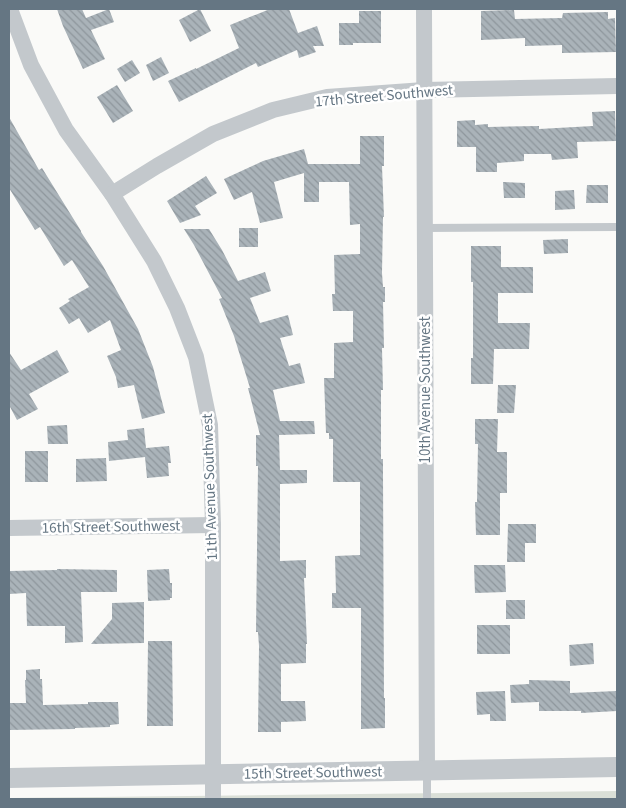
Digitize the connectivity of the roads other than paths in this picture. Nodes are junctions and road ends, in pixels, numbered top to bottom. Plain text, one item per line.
1 (10, 9) edge
2 (424, 9) edge
3 (617, 86) edge
4 (424, 90) junction
5 (112, 194) junction
6 (617, 227) edge
7 (425, 228) junction
8 (213, 525) junction
9 (9, 528) edge
10 (617, 767) edge
11 (427, 770) junction
12 (213, 775) junction
13 (9, 778) edge
14 (213, 799) edge
15 (427, 799) edge

1 - 5 street, 11th Avenue Southwest
2 - 4 street, 10th Avenue Southwest
3 - 4 street, 17th Street Southwest
4 - 5 street, 17th Street Southwest
4 - 7 street, 10th Avenue Southwest
5 - 8 street, 11th Avenue Southwest
6 - 7 lane
7 - 11 street, 10th Avenue Southwest
8 - 9 street, 16th Street Southwest
8 - 12 street, 11th Avenue Southwest
10 - 11 street, 15th Street Southwest
11 - 12 street, 15th Street Southwest
11 - 15 lane
12 - 13 street, 15th Street Southwest
12 - 14 street, 11th Avenue Southwest

